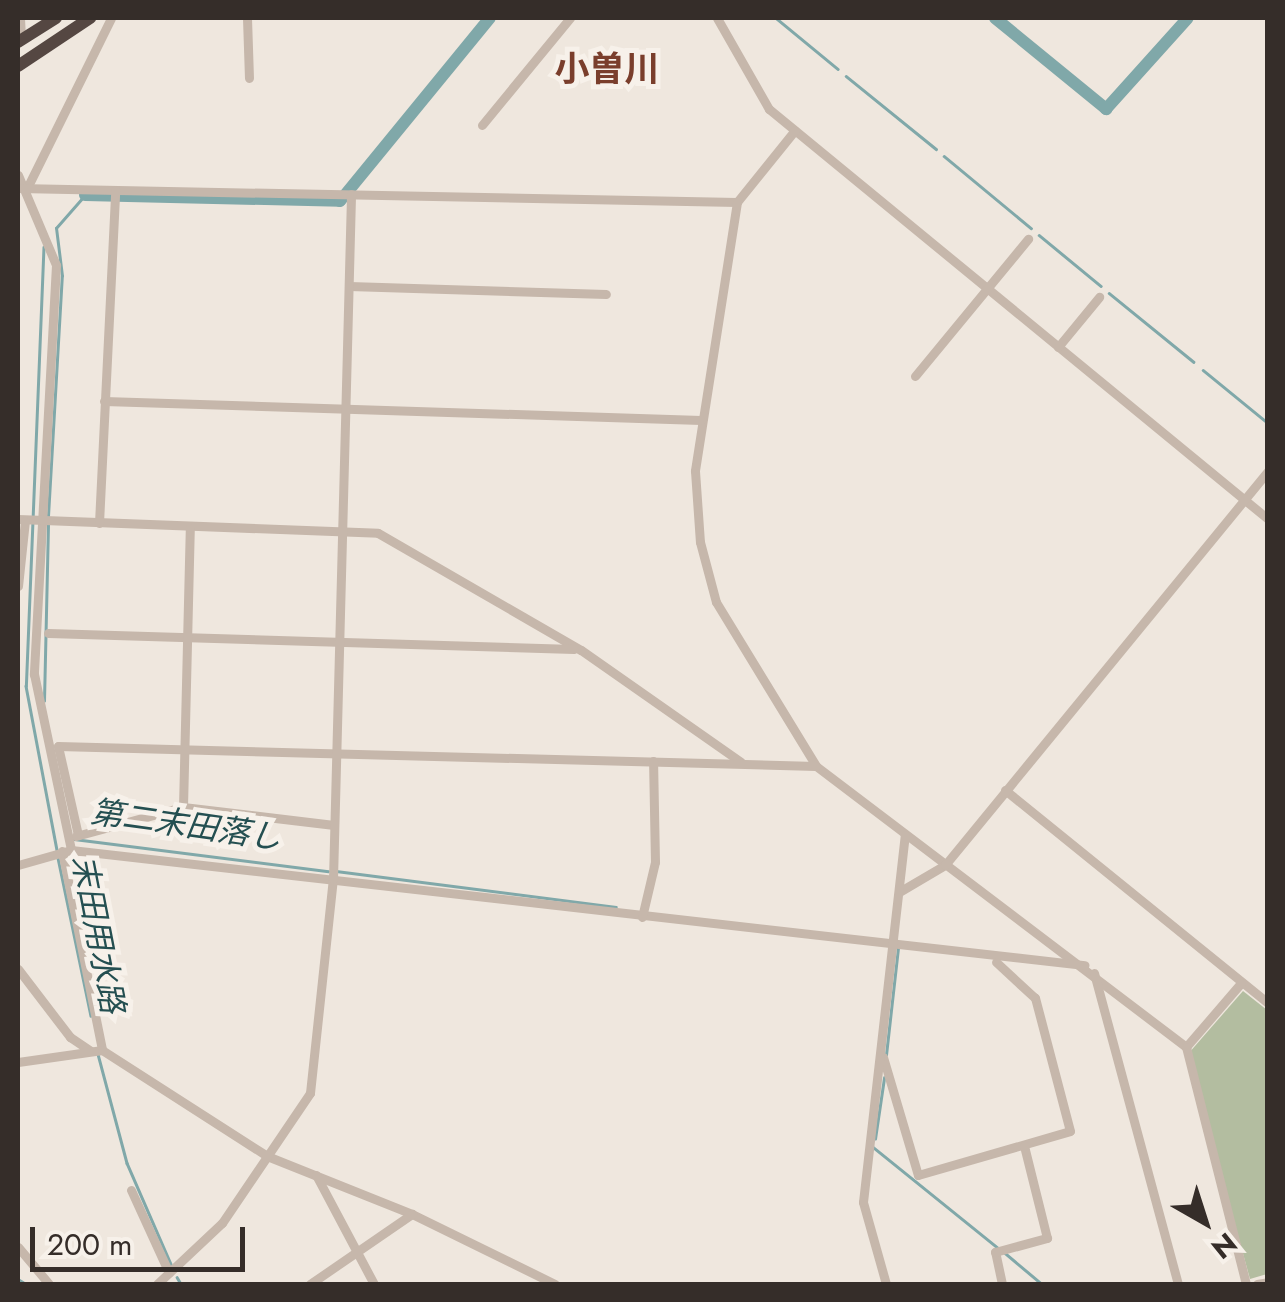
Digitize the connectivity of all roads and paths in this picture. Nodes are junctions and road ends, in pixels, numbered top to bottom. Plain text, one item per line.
1 (20, 18) edge
2 (56, 18) edge
3 (90, 18) edge
4 (110, 18) edge
5 (246, 18) edge
6 (570, 18) edge
7 (717, 18) edge
8 (19, 41) edge
9 (18, 66) edge
10 (250, 78) dead end
11 (482, 125) dead end
12 (795, 130) junction
13 (22, 183) edge
14 (115, 190) junction
15 (352, 194) junction
16 (737, 202) junction
17 (1028, 240) dead end
18 (350, 286) junction
19 (987, 288) junction
20 (606, 294) dead end
21 (1099, 297) dead end
22 (1058, 347) junction
23 (915, 376) dead end
24 (104, 400) junction
25 (345, 409) junction
26 (701, 420) junction
27 (1268, 471) edge
28 (1244, 500) junction
29 (1268, 519) edge
30 (22, 520) edge
31 (43, 522) junction
32 (99, 524) junction
33 (190, 528) junction
34 (342, 531) junction
35 (18, 586) edge
36 (48, 633) dead end
37 (188, 637) junction
38 (338, 641) junction
39 (581, 650) junction
40 (183, 750) junction
41 (335, 756) junction
42 (652, 761) junction
43 (744, 764) junction
44 (816, 766) junction
45 (1006, 790) junction
46 (182, 807) junction
47 (334, 825) junction
48 (905, 836) junction
49 (70, 844) junction
50 (945, 864) junction
51 (18, 865) edge
52 (333, 879) junction
53 (899, 892) junction
54 (642, 918) junction
55 (894, 948) junction
56 (994, 960) junction
57 (1084, 965) junction
58 (18, 969) edge
59 (1094, 973) junction
60 (1241, 982) junction
61 (1268, 1004) edge
62 (1186, 1048) junction
63 (96, 1050) junction
64 (883, 1057) junction
65 (18, 1062) edge
66 (1024, 1146) junction
67 (267, 1156) junction
68 (316, 1175) junction
69 (131, 1190) dead end
70 (412, 1214) junction
71 (18, 1247) edge
72 (352, 1249) junction
73 (169, 1272) junction
74 (1268, 1282) edge
75 (49, 1284) edge
76 (157, 1284) edge
77 (310, 1284) edge
78 (374, 1284) edge
79 (554, 1284) edge
80 (886, 1284) edge
81 (1002, 1284) edge
82 (1178, 1284) edge
83 (1246, 1284) edge
84 (1257, 1284) edge

1 - 8 street
2 - 8 highway
3 - 9 highway
4 - 13 street
5 - 10 street
6 - 11 street
7 - 12 street
12 - 16 street
12 - 19 street
13 - 14 street
13 - 31 street
14 - 15 street
14 - 24 street
15 - 16 street
15 - 18 street
16 - 26 street
17 - 19 street
18 - 20 street
18 - 25 street
19 - 22 street
19 - 23 street
21 - 22 street
22 - 28 street
24 - 25 street
24 - 32 street
25 - 26 street
25 - 34 street
26 - 44 street
27 - 28 street
28 - 29 street
28 - 45 street
30 - 31 street
30 - 35 street
31 - 32 street
31 - 49 street
32 - 33 street
33 - 34 street
33 - 37 street
34 - 38 street
34 - 39 street
36 - 37 street
37 - 38 street
37 - 40 street
38 - 39 street
38 - 41 street
39 - 43 street
40 - 41 street
40 - 46 street
40 - 49 street
41 - 42 street
41 - 47 street
42 - 43 street
42 - 54 street
43 - 44 street
44 - 48 street
45 - 50 street
45 - 60 street
46 - 47 street
46 - 49 street
47 - 52 street
48 - 50 street
48 - 53 street
49 - 51 street
49 - 52 street
49 - 63 street
50 - 53 street
50 - 57 street
52 - 54 street
52 - 67 street
53 - 55 street
54 - 55 street
55 - 56 street
55 - 64 street
56 - 57 street
56 - 66 street
57 - 59 street
58 - 63 street
59 - 62 street
59 - 82 street
60 - 61 street
60 - 62 street
62 - 83 street
63 - 65 street
63 - 67 street
64 - 66 street
64 - 80 street
66 - 81 street
67 - 68 street
67 - 73 street
68 - 70 street
68 - 72 street
69 - 73 street
70 - 72 street
70 - 79 street
71 - 75 street
72 - 77 street
72 - 78 street
73 - 76 street
74 - 84 street

